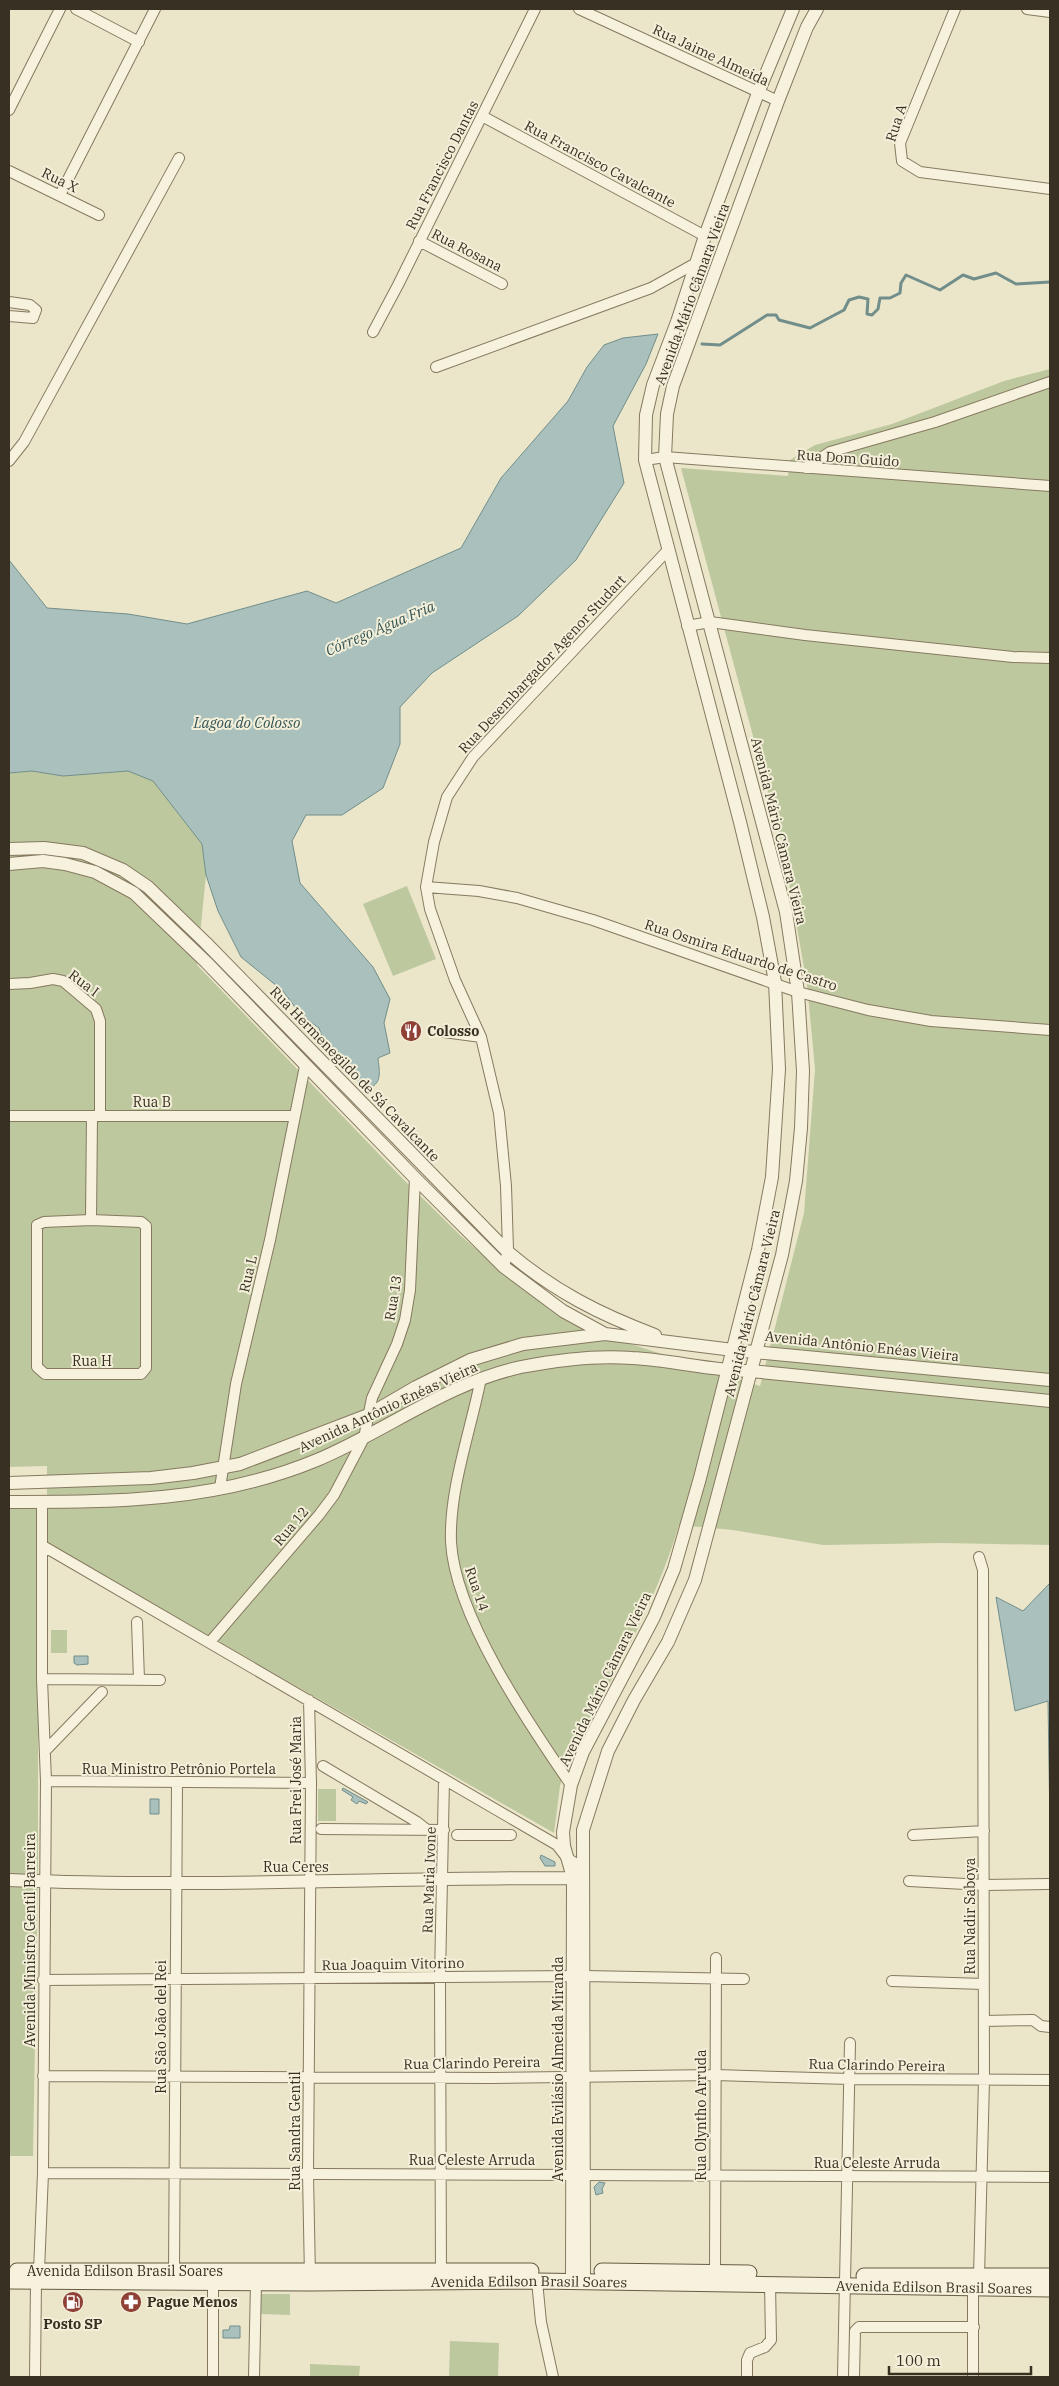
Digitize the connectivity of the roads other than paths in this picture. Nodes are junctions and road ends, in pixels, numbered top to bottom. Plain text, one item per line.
1 (60, 9) edge
2 (76, 9) edge
3 (154, 9) edge
4 (535, 9) edge
5 (579, 9) edge
6 (793, 9) edge
7 (817, 9) edge
8 (955, 9) edge
9 (1027, 9) edge
10 (1050, 12) edge
11 (139, 42) junction
12 (758, 93) junction
13 (778, 101) junction
14 (9, 110) edge
15 (482, 116) junction
16 (179, 158) dead end
17 (9, 170) edge
18 (1050, 189) edge
19 (60, 195) junction
20 (99, 215) dead end
21 (705, 236) junction
22 (420, 241) junction
23 (696, 263) junction
24 (502, 284) dead end
25 (9, 302) edge
26 (9, 316) edge
27 (373, 332) dead end
28 (436, 367) dead end
29 (1050, 382) edge
30 (665, 457) junction
31 (644, 460) junction
32 (9, 461) edge
33 (806, 468) junction
34 (1050, 486) edge
35 (667, 551) junction
36 (710, 622) junction
37 (687, 626) junction
38 (1050, 658) edge
39 (9, 849) edge
40 (9, 864) edge
41 (426, 888) junction
42 (775, 982) junction
43 (9, 984) edge
44 (798, 992) junction
45 (1050, 1030) edge
46 (444, 1032) dead end
47 (481, 1037) junction
48 (305, 1066) junction
49 (9, 1116) edge
50 (96, 1116) junction
51 (294, 1116) junction
52 (414, 1178) junction
53 (91, 1220) junction
54 (508, 1252) junction
55 (504, 1267) junction
56 (605, 1334) junction
57 (676, 1343) junction
58 (733, 1350) junction
59 (756, 1351) junction
60 (727, 1371) junction
61 (751, 1371) junction
62 (481, 1378) junction
63 (1050, 1380) edge
64 (1050, 1401) edge
65 (368, 1415) junction
66 (364, 1438) junction
67 (222, 1468) junction
68 (9, 1483) edge
69 (220, 1488) junction
70 (9, 1502) edge
71 (42, 1502) junction
72 (42, 1546) junction
73 (979, 1557) dead end
74 (137, 1622) dead end
75 (210, 1642) junction
76 (42, 1679) junction
77 (139, 1680) junction
78 (160, 1680) dead end
79 (102, 1692) dead end
80 (310, 1700) junction
81 (45, 1751) junction
82 (323, 1766) dead end
83 (444, 1778) junction
84 (46, 1781) junction
85 (177, 1782) junction
86 (311, 1783) junction
87 (571, 1785) junction
88 (321, 1829) dead end
89 (427, 1830) junction
90 (984, 1831) junction
91 (449, 1834) junction
92 (510, 1835) dead end
93 (913, 1835) dead end
94 (567, 1858) junction
95 (584, 1868) junction
96 (442, 1878) junction
97 (9, 1880) edge
98 (578, 1880) junction
99 (910, 1881) dead end
100 (45, 1882) junction
101 (175, 1882) junction
102 (310, 1883) junction
103 (1048, 1884) dead end
104 (984, 1885) junction
105 (716, 1958) dead end
106 (440, 1977) junction
107 (579, 1977) junction
108 (715, 1978) junction
109 (308, 1979) junction
110 (744, 1979) dead end
111 (44, 1980) junction
112 (175, 1980) junction
113 (892, 1981) dead end
114 (983, 1984) junction
115 (984, 2020) junction
116 (1050, 2027) edge
117 (850, 2043) dead end
118 (578, 2075) junction
119 (715, 2075) junction
120 (43, 2076) junction
121 (174, 2077) junction
122 (309, 2077) junction
123 (441, 2078) junction
124 (850, 2079) junction
125 (984, 2080) junction
126 (1050, 2080) edge
127 (43, 2173) junction
128 (174, 2173) junction
129 (308, 2174) junction
130 (439, 2174) junction
131 (579, 2174) junction
132 (714, 2175) junction
133 (848, 2176) junction
134 (983, 2177) junction
135 (1050, 2177) edge
136 (9, 2271) edge
137 (174, 2272) junction
138 (715, 2272) junction
139 (38, 2276) junction
140 (441, 2276) junction
141 (578, 2276) junction
142 (1050, 2276) edge
143 (310, 2277) junction
144 (975, 2280) junction
145 (9, 2281) edge
146 (537, 2281) junction
147 (846, 2281) junction
148 (213, 2283) junction
149 (256, 2283) junction
150 (1050, 2289) edge
151 (770, 2290) junction
152 (974, 2327) junction
153 (35, 2377) edge
154 (213, 2377) edge
155 (254, 2377) edge
156 (554, 2377) edge
157 (747, 2377) edge
158 (842, 2377) edge
159 (854, 2377) edge
160 (973, 2377) edge

1 - 14 street
2 - 11 street
3 - 11 street
4 - 15 street, Rua Francisco Dantas
5 - 12 street, Rua Jaime Almeida
6 - 12 street, Avenida Mário Câmara Vieira
7 - 13 street, Avenida Mário Câmara Vieira
8 - 18 street, Rua A
9 - 10 street
11 - 19 street
12 - 13 street, Rua Jaime Almeida
12 - 21 street, Avenida Mário Câmara Vieira
13 - 30 street, Avenida Mário Câmara Vieira
15 - 21 street, Rua Francisco Cavalcante
15 - 22 street, Rua Francisco Dantas
16 - 32 street
17 - 19 street, Rua X
19 - 20 street, Rua X
21 - 23 street, Avenida Mário Câmara Vieira
22 - 24 street, Rua Rosana
22 - 27 street, Rua Francisco Dantas
23 - 28 street
23 - 31 street, Avenida Mário Câmara Vieira
25 - 26 street
29 - 33 street
30 - 31 street, Rua Dom Guido
30 - 33 street, Rua Dom Guido
30 - 36 street, Avenida Mário Câmara Vieira
31 - 35 street, Avenida Mário Câmara Vieira
33 - 34 street, Rua Dom Guido
35 - 37 street, Avenida Mário Câmara Vieira
35 - 41 street, Rua Desembargador Agenor Studart
36 - 37 street
36 - 38 street
36 - 44 street, Avenida Mário Câmara Vieira
37 - 42 street, Avenida Mário Câmara Vieira
39 - 54 street, Rua Hermenegildo de Sá Cavalcante
40 - 48 street
41 - 42 street, Rua Osmira Eduardo de Castro
41 - 47 street, Rua Desembargador Agenor Studart
42 - 44 street, Rua Osmira Eduardo de Castro
42 - 58 street, Avenida Mário Câmara Vieira
43 - 50 street, Rua I
44 - 45 street, Rua Osmira Eduardo de Castro
44 - 59 street, Avenida Mário Câmara Vieira
46 - 47 street
47 - 54 street, Rua Desembargador Agenor Studart
48 - 51 street, Rua L
48 - 52 street
49 - 50 street, Rua B
50 - 51 street, Rua B
50 - 53 street
51 - 67 street, Rua L
52 - 55 street
52 - 65 street, Rua 13
53 - 53 street, Rua H
54 - 55 street, Rua Desembargador Agenor Studart
54 - 57 street, Rua Hermenegildo de Sá Cavalcante
55 - 56 street
56 - 57 street, Avenida Antônio Enéas Vieira
56 - 65 street, Avenida Antônio Enéas Vieira
57 - 58 street, Avenida Antônio Enéas Vieira
58 - 59 street, Avenida Antônio Enéas Vieira
58 - 60 street, Avenida Mário Câmara Vieira
59 - 61 street, Avenida Mário Câmara Vieira
59 - 63 street, Avenida Antônio Enéas Vieira
60 - 61 street, Avenida Antônio Enéas Vieira
60 - 62 street, Avenida Antônio Enéas Vieira
60 - 87 street, Avenida Mário Câmara Vieira
61 - 64 street, Avenida Antônio Enéas Vieira
61 - 95 street, Avenida Mário Câmara Vieira
62 - 66 street, Avenida Antônio Enéas Vieira
62 - 87 street, Rua 14
65 - 66 street, Rua 12
65 - 67 street, Avenida Antônio Enéas Vieira
66 - 69 street, Avenida Antônio Enéas Vieira
66 - 75 street, Rua 12
67 - 68 street, Avenida Antônio Enéas Vieira
67 - 69 street, Rua L
69 - 71 street, Avenida Antônio Enéas Vieira
70 - 71 street, Avenida Antônio Enéas Vieira
71 - 72 street, Avenida Ministro Gentil Barreira
72 - 75 street
72 - 76 street, Avenida Ministro Gentil Barreira
73 - 90 street, Rua Nadir Saboya
74 - 77 street
75 - 80 street
76 - 77 street
76 - 81 street, Avenida Ministro Gentil Barreira
77 - 78 street
79 - 81 street
80 - 83 street
80 - 86 street, Rua Frei José Maria
81 - 84 street, Avenida Ministro Gentil Barreira
82 - 89 street
83 - 91 street, Rua Maria Ivone
83 - 94 street
84 - 85 street, Rua Ministro Petrônio Portela
84 - 100 street, Avenida Ministro Gentil Barreira
85 - 86 street, Rua Ministro Petrônio Portela
85 - 101 street, Rua São João del Rei
86 - 102 street, Rua Frei José Maria
87 - 94 street, Avenida Mário Câmara Vieira
88 - 89 street
89 - 91 street
90 - 93 street
90 - 104 street, Rua Nadir Saboya
91 - 92 street
91 - 96 street, Rua Maria Ivone
94 - 95 street
94 - 98 street, Avenida Evilásio Almeida Miranda
95 - 98 street, Avenida Evilásio Almeida Miranda
96 - 98 street, Rua Ceres
96 - 102 street, Rua Ceres
96 - 106 street, Rua Maria Ivone
97 - 100 street, Rua Ceres
98 - 107 street, Avenida Evilásio Almeida Miranda
99 - 104 street
100 - 101 street, Rua Ceres
100 - 111 street, Avenida Ministro Gentil Barreira
101 - 102 street, Rua Ceres
101 - 112 street, Rua São João del Rei
102 - 109 street, Rua Frei José Maria
103 - 104 street
104 - 114 street, Rua Nadir Saboya
105 - 108 street, Rua Olyntho Arruda
106 - 107 street, Rua Joaquim Vitorino
106 - 109 street, Rua Joaquim Vitorino
106 - 123 street, Rua Maria Ivone
107 - 108 street, Rua Joaquim Vitorino
107 - 118 street, Avenida Evilásio Almeida Miranda
108 - 110 street, Rua Joaquim Vitorino
108 - 119 street, Rua Olyntho Arruda
109 - 112 street, Rua Joaquim Vitorino
109 - 122 street, Rua Sandra Gentil
111 - 112 street, Rua Joaquim Vitorino
111 - 120 street, Avenida Ministro Gentil Barreira
112 - 121 street, Rua São João del Rei
113 - 114 street
114 - 115 street, Rua Nadir Saboya
115 - 116 street
115 - 125 street, Rua Nadir Saboya
117 - 124 street
118 - 119 street, Rua Clarindo Pereira
118 - 123 street, Rua Clarindo Pereira
118 - 131 street, Avenida Evilásio Almeida Miranda
119 - 124 street, Rua Clarindo Pereira
119 - 132 street, Rua Olyntho Arruda
120 - 121 street, Rua Clarindo Pereira
120 - 127 street, Avenida Ministro Gentil Barreira
121 - 122 street, Rua Clarindo Pereira
121 - 128 street, Rua São João del Rei
122 - 123 street, Rua Clarindo Pereira
122 - 129 street, Rua Sandra Gentil
123 - 130 street, Rua Maria Ivone
124 - 125 street, Rua Clarindo Pereira
124 - 133 street
125 - 126 street, Rua Clarindo Pereira
125 - 134 street, Rua Nadir Saboya
127 - 128 street, Rua Celeste Arruda
127 - 139 street, Avenida Ministro Gentil Barreira
128 - 129 street, Rua Celeste Arruda
128 - 137 street, Rua São João del Rei
129 - 130 street, Rua Celeste Arruda
129 - 143 street, Rua Sandra Gentil
130 - 131 street, Rua Celeste Arruda
130 - 140 street, Rua Maria Ivone
131 - 132 street, Rua Celeste Arruda
131 - 141 street, Avenida Evilásio Almeida Miranda
132 - 133 street, Rua Celeste Arruda
132 - 138 street, Rua Olyntho Arruda
133 - 134 street, Rua Celeste Arruda
133 - 147 street
134 - 135 street, Rua Celeste Arruda
134 - 144 street, Rua Nadir Saboya
136 - 139 main road, Avenida Edilson Brasil Soares
137 - 139 main road, Avenida Edilson Brasil Soares
137 - 143 main road, Avenida Edilson Brasil Soares
138 - 141 main road, Avenida Edilson Brasil Soares
138 - 147 main road, Avenida Edilson Brasil Soares
139 - 145 main road, Avenida Edilson Brasil Soares
139 - 148 main road, Avenida Edilson Brasil Soares
139 - 153 street, Avenida Ministro Gentil Barreira
140 - 141 main road, Avenida Edilson Brasil Soares
140 - 143 main road, Avenida Edilson Brasil Soares
140 - 146 main road, Avenida Edilson Brasil Soares
141 - 146 main road, Avenida Edilson Brasil Soares
141 - 151 main road, Avenida Edilson Brasil Soares
142 - 144 main road, Avenida Edilson Brasil Soares
143 - 149 main road, Avenida Edilson Brasil Soares
144 - 147 main road, Avenida Edilson Brasil Soares
144 - 150 main road, Avenida Edilson Brasil Soares
144 - 152 street, Rua Nadir Saboya
146 - 156 street
147 - 151 main road, Avenida Edilson Brasil Soares
147 - 158 street
148 - 149 main road, Avenida Edilson Brasil Soares
148 - 154 street
149 - 155 street
151 - 157 street
152 - 159 street
152 - 160 street, Rua Nadir Saboya

